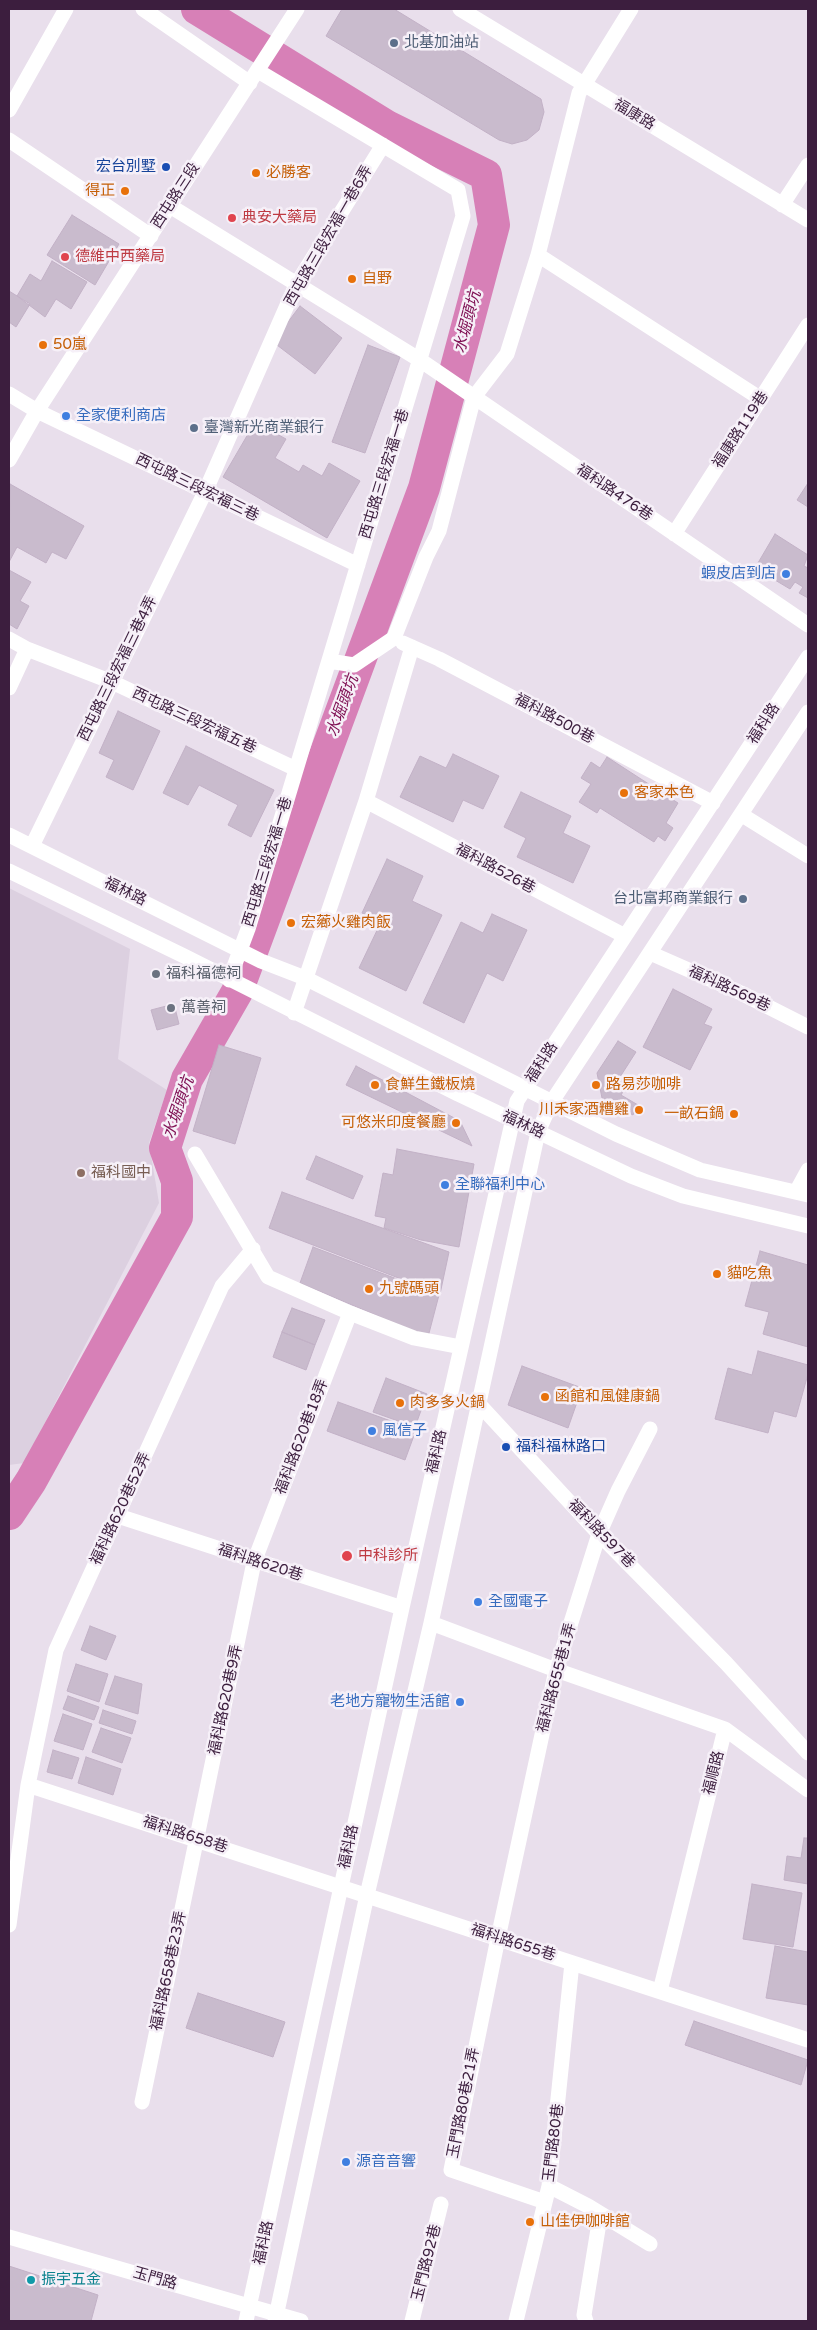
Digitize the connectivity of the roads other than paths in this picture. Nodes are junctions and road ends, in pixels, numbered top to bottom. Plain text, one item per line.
1 (66, 9) edge
2 (143, 9) edge
3 (297, 9) edge
4 (460, 9) edge
5 (631, 9) edge
6 (258, 72) junction
7 (583, 85) junction
8 (9, 110) edge
9 (9, 140) edge
10 (383, 145) junction
11 (808, 165) edge
12 (782, 205) junction
13 (170, 206) junction
14 (808, 220) edge
15 (150, 236) junction
16 (538, 255) junction
17 (296, 285) junction
18 (808, 325) edge
19 (423, 362) junction
20 (9, 394) edge
21 (474, 397) junction
22 (761, 399) junction
23 (37, 411) junction
24 (9, 460) edge
25 (205, 492) junction
26 (674, 534) junction
27 (358, 565) junction
28 (808, 625) edge
29 (9, 638) edge
30 (394, 638) junction
31 (412, 647) junction
32 (27, 649) junction
33 (808, 657) edge
34 (329, 660) junction
35 (112, 682) junction
36 (9, 688) edge
37 (808, 712) edge
38 (296, 770) junction
39 (366, 801) junction
40 (713, 803) junction
41 (742, 814) junction
42 (9, 835) edge
43 (32, 846) junction
44 (808, 856) edge
45 (9, 870) edge
46 (625, 936) junction
47 (240, 950) junction
48 (650, 953) junction
49 (304, 978) junction
50 (229, 980) junction
51 (294, 1013) junction
52 (808, 1027) edge
53 (525, 1090) junction
54 (551, 1103) junction
55 (513, 1120) junction
56 (538, 1132) junction
57 (195, 1154) dead end
58 (808, 1170) edge
59 (802, 1193) edge
60 (808, 1226) edge
61 (253, 1249) junction
62 (350, 1313) junction
63 (461, 1347) junction
64 (478, 1403) junction
65 (650, 1428) dead end
66 (118, 1516) junction
67 (599, 1534) junction
68 (254, 1562) junction
69 (402, 1608) junction
70 (431, 1623) junction
71 (556, 1670) junction
72 (726, 1729) junction
73 (808, 1753) edge
74 (28, 1785) junction
75 (808, 1790) edge
76 (197, 1839) junction
77 (341, 1886) junction
78 (368, 1895) junction
79 (9, 1925) edge
80 (498, 1938) junction
81 (572, 1962) junction
82 (660, 1991) junction
83 (808, 2040) edge
84 (142, 2102) dead end
85 (549, 2186) junction
86 (545, 2202) junction
87 (441, 2204) dead end
88 (598, 2223) dead end
89 (9, 2237) edge
90 (650, 2244) dead end
91 (248, 2314) edge
92 (276, 2318) edge
93 (301, 2321) edge
94 (412, 2321) edge
95 (516, 2321) edge
96 (586, 2321) edge

1 - 8 street
2 - 6 street, 西屯路三段宏福一巷
3 - 6 street, 西屯路三段
4 - 7 street, 福康路
5 - 7 street
6 - 10 street, 西屯路三段宏福一巷
6 - 13 street, 西屯路三段
7 - 12 street, 福康路
7 - 16 street
9 - 15 street
10 - 17 street, 西屯路三段宏福一巷6弄
10 - 19 street, 西屯路三段宏福一巷
11 - 12 street
12 - 14 street, 福康路
13 - 15 street, 西屯路三段
13 - 17 street, 福科路476巷
15 - 23 street, 西屯路三段
16 - 21 street
16 - 22 street
17 - 19 street, 福科路476巷
17 - 25 street, 西屯路三段宏福一巷6弄
18 - 22 street, 福康路119巷
19 - 21 street, 福科路476巷
19 - 27 street, 西屯路三段宏福一巷
20 - 23 street, 西屯路三段宏福三巷
21 - 26 street, 福科路476巷
21 - 30 street
22 - 26 street, 福康路119巷
23 - 24 street, 西屯路三段
23 - 25 street, 西屯路三段宏福三巷
25 - 27 street, 西屯路三段宏福三巷
25 - 35 street, 西屯路三段宏福三巷4弄
26 - 28 street, 福科路476巷
27 - 34 street, 西屯路三段宏福一巷
29 - 32 street, 西屯路三段宏福五巷
30 - 31 street, 福科路500巷
30 - 34 street
31 - 39 street
31 - 40 street, 福科路500巷
32 - 35 street, 西屯路三段宏福五巷
32 - 36 street
33 - 40 street, 福科路
34 - 38 street, 西屯路三段宏福一巷
35 - 38 street, 西屯路三段宏福五巷
35 - 43 street, 西屯路三段宏福三巷4弄
37 - 41 street, 福科路
38 - 47 street, 西屯路三段宏福一巷
39 - 46 street, 福科路526巷
39 - 49 street
40 - 46 street, 福科路
41 - 44 street
41 - 48 street, 福科路
42 - 43 street, 福林路
43 - 47 street, 福林路
45 - 50 street, 福林路
46 - 53 street, 福科路
47 - 49 street, 福林路
47 - 50 street, 西屯路三段宏福一巷
48 - 52 street, 福科路569巷
48 - 54 street, 福科路
49 - 51 street
49 - 53 street
50 - 51 street, 福林路
51 - 55 street, 福林路
53 - 54 street
53 - 55 street, 福科路
54 - 56 street, 福科路
54 - 59 street
55 - 56 street, 福林路
55 - 63 street, 福科路
56 - 60 street, 福林路
56 - 64 street, 福科路
57 - 61 street
58 - 59 street
61 - 62 street
61 - 66 street, 福科路620巷52弄
62 - 63 street
62 - 68 street, 福科路620巷18弄
63 - 69 street, 福科路
64 - 67 street, 福科路597巷
64 - 70 street, 福科路
65 - 67 street, 福科路655巷1弄
66 - 68 street, 福科路620巷
66 - 74 street, 福科路620巷52弄
67 - 71 street, 福科路655巷1弄
67 - 73 street, 福科路597巷
68 - 69 street, 福科路620巷
68 - 76 street, 福科路620巷9弄
69 - 77 street, 福科路
70 - 71 street
70 - 78 street, 福科路
71 - 72 street
71 - 80 street, 福科路655巷1弄
72 - 75 street
72 - 82 street, 福順路
74 - 76 street, 福科路658巷
74 - 79 street, 福科路620巷52弄
76 - 77 street, 福科路658巷
76 - 84 street, 福科路658巷23弄
77 - 78 street, 福科路658巷
77 - 91 street, 福科路
78 - 80 street, 福科路655巷
78 - 92 street, 福科路
80 - 81 street, 福科路655巷
80 - 86 street, 玉門路80巷21弄
81 - 82 street, 福科路655巷
81 - 85 street, 玉門路80巷
82 - 83 street, 福科路655巷
85 - 86 street, 玉門路80巷
85 - 90 street
86 - 95 street, 玉門路80巷
87 - 94 street, 玉門路92巷
88 - 96 street
89 - 91 street, 玉門路
91 - 92 street, 玉門路
92 - 93 street, 玉門路

